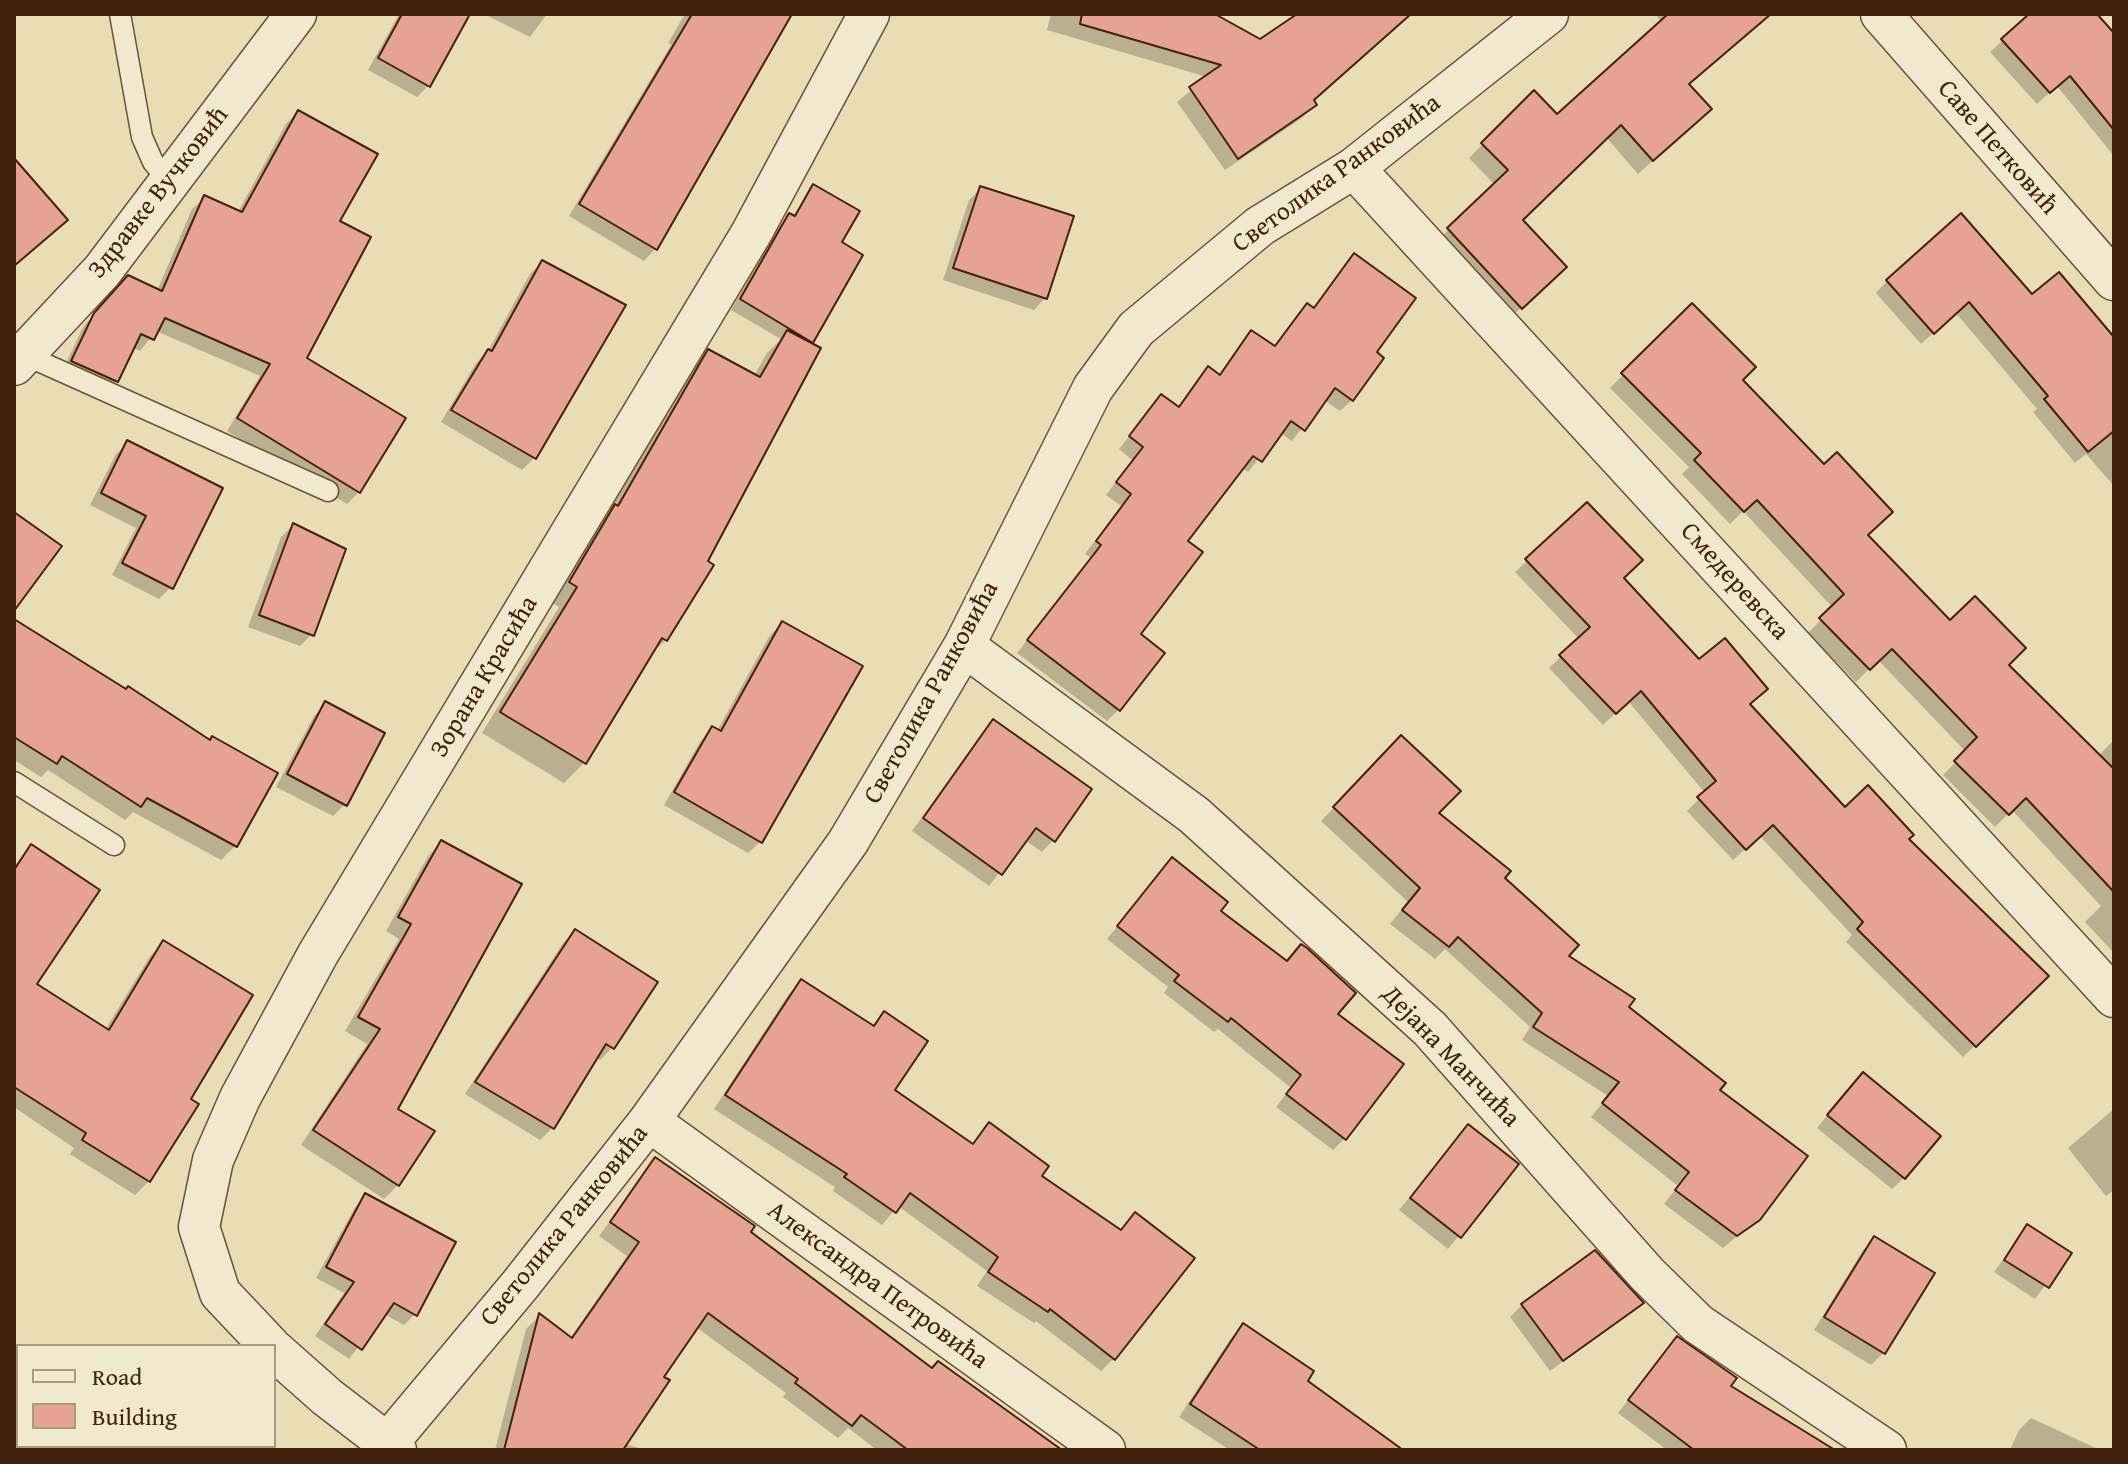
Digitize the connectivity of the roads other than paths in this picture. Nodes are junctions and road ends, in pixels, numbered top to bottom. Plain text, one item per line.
1 (120, 14) edge
2 (296, 14) edge
3 (869, 14) edge
4 (1548, 14) edge
5 (1881, 14) edge
6 (1354, 168) junction
7 (169, 181) junction
8 (2114, 280) edge
9 (19, 360) edge
10 (328, 491) dead end
11 (964, 646) junction
12 (14, 782) edge
13 (114, 845) dead end
14 (2114, 997) edge
15 (649, 1121) junction
16 (268, 1344) edge
17 (276, 1351) edge
18 (389, 1448) edge
19 (1105, 1450) edge
20 (1886, 1450) edge

1 - 7 lane
2 - 7 street, Здравке Вучковић
3 - 16 street, Зорана Красића
4 - 6 street, Светолика Ранковића
5 - 8 street, Саве Петковић
6 - 11 street, Светолика Ранковића
6 - 14 street, Смедеревска
7 - 9 street, Здравке Вучковић
9 - 10 lane
11 - 15 street, Светолика Ранковића
11 - 20 street, Дејана Манчића
12 - 13 lane
15 - 18 street, Светолика Ранковића
15 - 19 street, Александра Петровића
17 - 18 street, Зорана Красића

